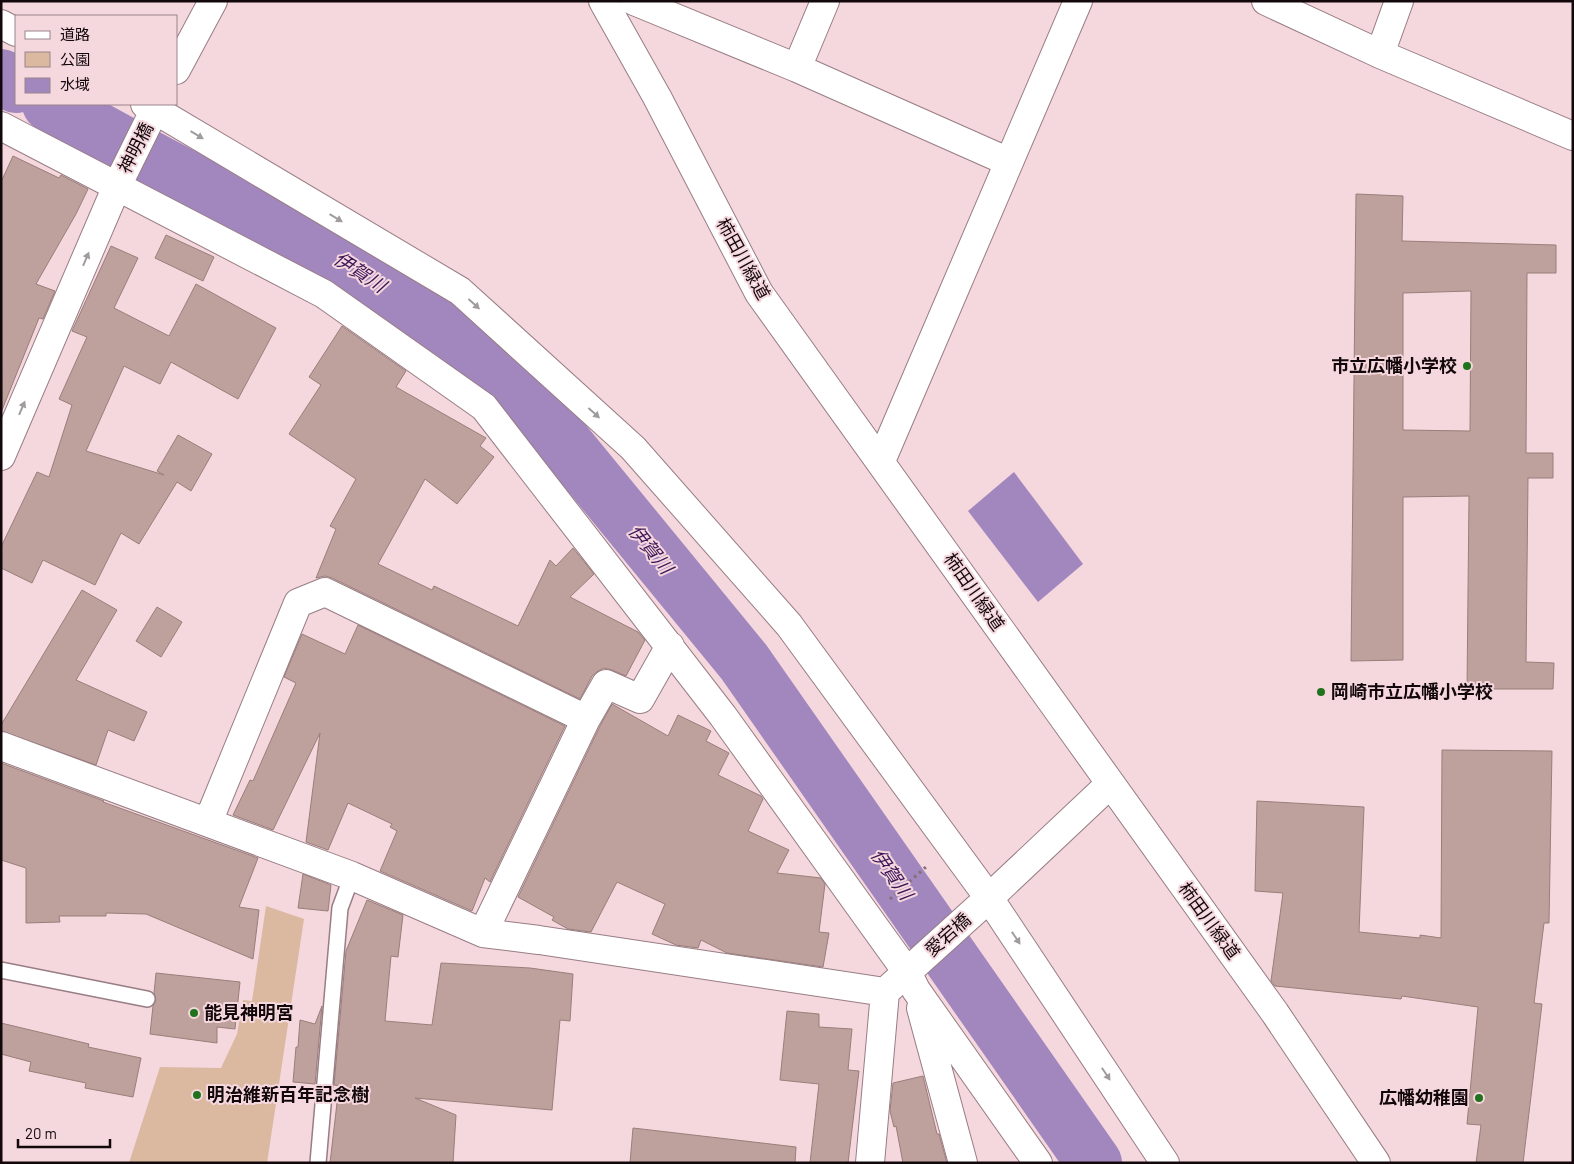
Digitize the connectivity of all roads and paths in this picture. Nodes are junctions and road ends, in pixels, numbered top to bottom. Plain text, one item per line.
1 (213, 1) edge
2 (603, 1) edge
3 (634, 1) edge
4 (825, 1) edge
5 (1078, 1) edge
6 (1266, 1) edge
7 (1399, 1) edge
8 (1, 24) edge
9 (15, 31) edge
10 (1380, 54) junction
11 (178, 66) edge
12 (796, 68) junction
13 (153, 106) edge
14 (1, 126) edge
15 (1573, 136) edge
16 (1009, 162) junction
17 (117, 186) junction
18 (2, 454) edge
19 (881, 461) junction
20 (670, 646) junction
21 (586, 720) junction
22 (1, 746) edge
23 (1110, 784) junction
24 (208, 822) junction
25 (931, 871) dead end
26 (352, 876) junction
27 (989, 898) junction
28 (884, 905) dead end
29 (483, 933) junction
30 (1, 970) edge
31 (911, 981) junction
32 (885, 992) junction
33 (147, 999) dead end
34 (318, 1163) edge
35 (870, 1163) edge
36 (964, 1163) edge
37 (1038, 1163) edge
38 (1165, 1163) edge
39 (1376, 1163) edge

1 - 11 street
2 - 19 street, 柿田川緑道
3 - 12 street
4 - 12 street
5 - 16 street
6 - 10 street
7 - 10 street
8 - 9 street
10 - 15 street
12 - 16 street
13 - 17 street, 神明橋
13 -> 27 street
14 - 17 street
16 - 19 street
18 -> 17 street, 神明橋
17 - 20 street
19 - 23 street, 柿田川緑道
20 - 21 street
20 - 31 street
21 - 24 street
21 - 29 street
22 - 24 street
23 - 27 street, 愛宕橋
23 - 39 street, 柿田川緑道
24 - 26 street
25 - 28 path
26 - 29 street
26 - 34 lane
27 - 31 street, 愛宕橋
27 -> 38 street
29 - 32 street
30 - 33 lane
31 - 32 street, 愛宕橋
31 - 36 street
31 - 37 street
32 - 35 street

